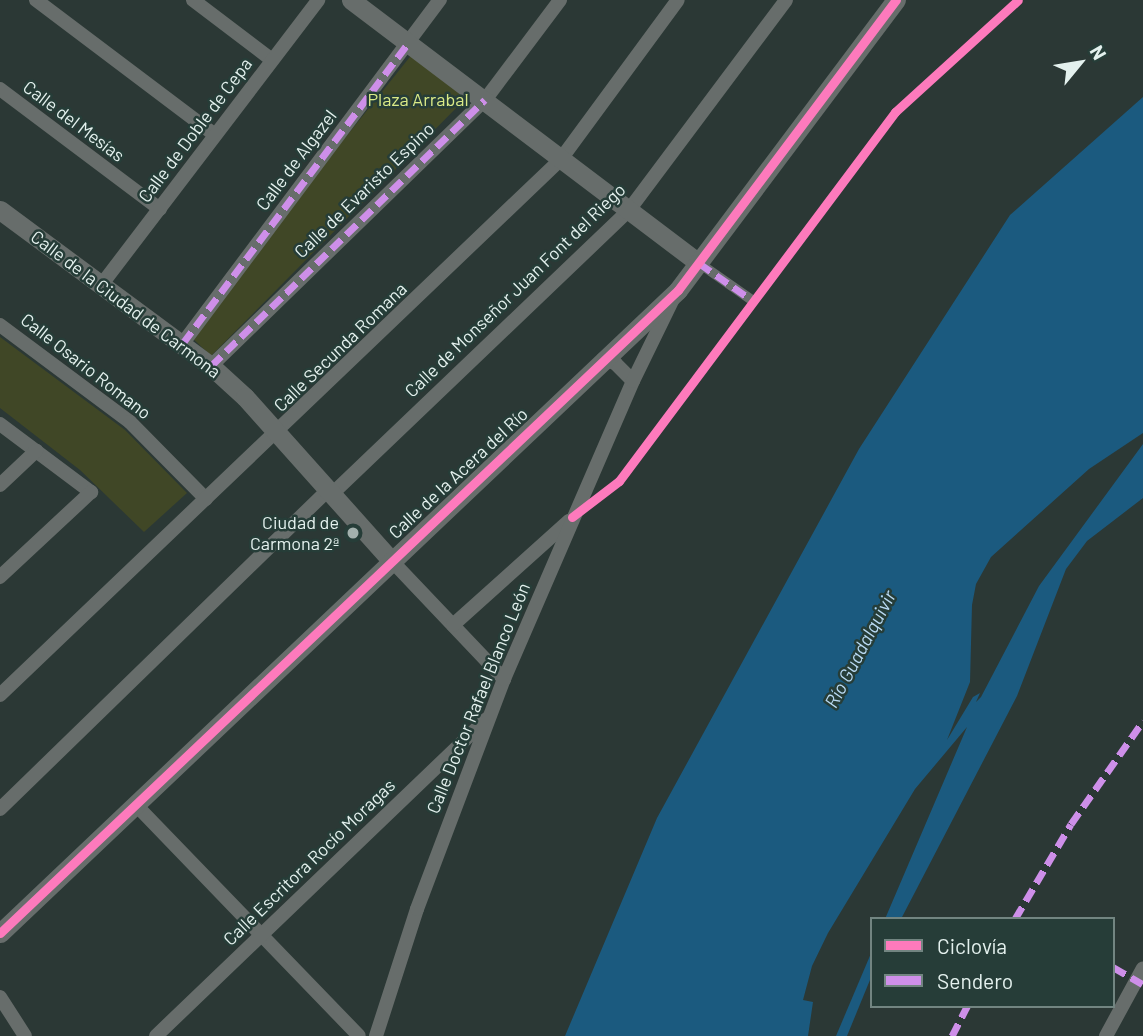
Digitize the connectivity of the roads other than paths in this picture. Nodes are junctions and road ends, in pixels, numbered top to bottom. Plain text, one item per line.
1 (36, 0) edge
2 (193, 0) edge
3 (318, 0) edge
4 (351, 0) edge
5 (440, 0) edge
6 (560, 0) edge
7 (678, 0) edge
8 (786, 0) edge
9 (897, 0) edge
10 (409, 42) junction
11 (272, 60) junction
12 (0, 89) edge
13 (485, 100) junction
14 (215, 135) junction
15 (561, 159) junction
16 (159, 209) junction
17 (0, 210) edge
18 (629, 210) junction
19 (699, 263) junction
20 (102, 284) junction
21 (678, 290) junction
22 (752, 301) dead end
23 (0, 325) edge
24 (183, 343) junction
25 (603, 359) junction
26 (211, 366) junction
27 (632, 381) junction
28 (0, 424) edge
29 (278, 434) junction
30 (36, 451) junction
31 (0, 485) edge
32 (330, 492) junction
33 (206, 499) junction
34 (572, 517) junction
35 (390, 559) junction
36 (0, 577) edge
37 (453, 625) junction
38 (504, 679) junction
39 (0, 695) edge
40 (489, 716) junction
41 (135, 803) junction
42 (0, 809) edge
43 (0, 933) edge
44 (262, 935) junction
45 (1141, 978) edge
46 (0, 997) edge
47 (25, 1036) edge
48 (156, 1036) edge
49 (359, 1036) edge
50 (376, 1036) edge
51 (1106, 1036) edge

1 - 14 street
2 - 11 street
3 - 11 street, Calle de Doble de Cepa
4 - 10 street
5 - 10 street, Calle de Algazel
6 - 13 street, Calle de Evaristo Espino
7 - 15 street, Calle Secunda Romana
8 - 18 street, Calle de Monseñor Juan Font del Riego
9 - 19 street, Calle de la Acera del Río
10 - 13 street
10 - 24 street, Calle de Algazel
11 - 14 street, Calle de Doble de Cepa
12 - 16 street, Calle del Mesías
13 - 15 street
13 - 26 street, Calle de Evaristo Espino
14 - 16 street, Calle de Doble de Cepa
15 - 18 street
15 - 29 street, Calle Secunda Romana
16 - 20 street, Calle de Doble de Cepa
17 - 20 street, Calle de la Ciudad de Carmona
18 - 19 street
18 - 32 street, Calle de Monseñor Juan Font del Riego
19 - 21 street, Calle de la Acera del Río
19 - 22 street
20 - 24 street, Calle de la Ciudad de Carmona
21 - 25 street, Calle de la Acera del Río
21 - 27 street, Calle Doctor Rafael Blanco León
23 - 33 street, Calle Osario Romano
24 - 26 street, Calle de la Ciudad de Carmona
25 - 27 street
25 - 35 street, Calle de la Acera del Río
26 - 29 street, Calle de la Ciudad de Carmona
27 - 34 street, Calle Doctor Rafael Blanco León
28 - 30 street
29 - 32 street, Calle de la Ciudad de Carmona
29 - 33 street, Calle Secunda Romana
30 - 31 street
30 - 36 street
32 - 35 street, Calle de la Ciudad de Carmona
32 - 42 street, Calle de Monseñor Juan Font del Riego
33 - 39 street, Calle Secunda Romana
34 - 37 street
34 - 38 street, Calle Doctor Rafael Blanco León
35 - 37 street, Calle de la Ciudad de Carmona
35 - 41 street, Calle de la Acera del Río
37 - 38 street, Calle de la Ciudad de Carmona
38 - 40 street, Calle Doctor Rafael Blanco León
40 - 44 street, Calle Escritora Rocío Moragas
40 - 50 street, Calle Doctor Rafael Blanco León
41 - 43 street, Calle de la Acera del Río
41 - 44 street
44 - 48 street, Calle Escritora Rocío Moragas
44 - 49 street
45 - 51 street
46 - 47 street

